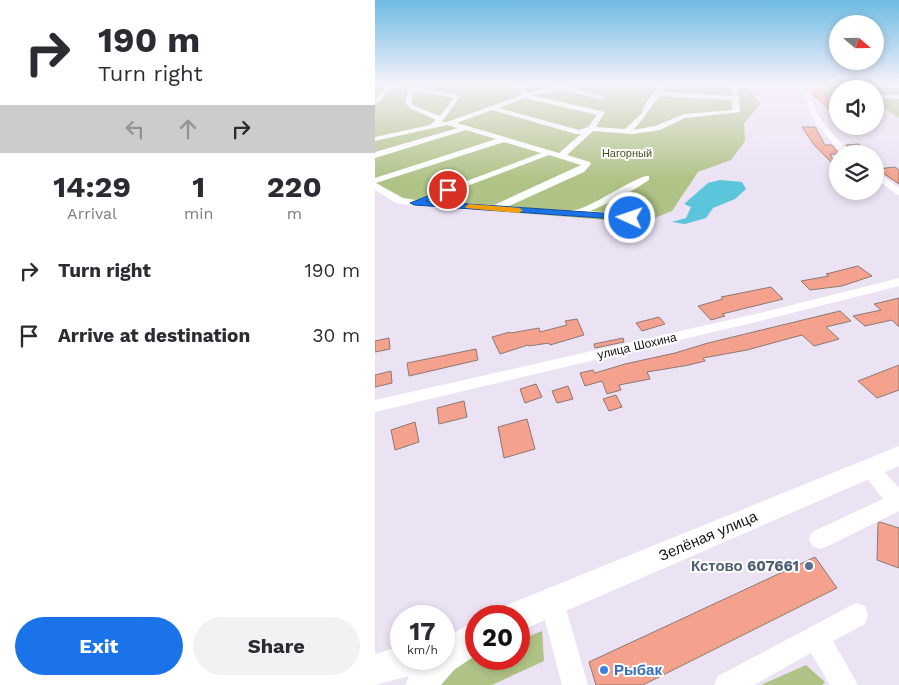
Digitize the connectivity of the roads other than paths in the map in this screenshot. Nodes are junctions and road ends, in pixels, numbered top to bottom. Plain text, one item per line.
1 (426, 116) edge
2 (442, 116) edge
3 (470, 116) edge
4 (521, 116) edge
5 (601, 116) edge
6 (643, 116) edge
7 (684, 116) edge
8 (817, 116) edge
9 (437, 122) junction
10 (450, 123) junction
11 (466, 128) junction
12 (591, 129) junction
13 (627, 131) junction
14 (375, 138) edge
15 (505, 139) junction
16 (836, 145) edge
17 (548, 153) junction
18 (375, 155) edge
19 (561, 156) junction
20 (646, 178) dead end
21 (375, 181) edge
22 (884, 181) edge
23 (375, 186) edge
24 (899, 194) edge
25 (414, 203) junction
26 (496, 208) junction
27 (574, 215) junction
28 (630, 218) dead end
29 (899, 282) edge
30 (375, 406) edge
31 (899, 456) edge
32 (869, 468) junction
33 (898, 501) edge
34 (820, 539) dead end
35 (552, 602) junction
36 (530, 611) edge
37 (856, 615) dead end
38 (816, 638) junction
39 (575, 685) edge
40 (727, 685) edge
41 (845, 685) edge

1 - 9 street
2 - 9 street
3 - 10 street
4 - 12 street
5 - 12 street
6 - 13 street
7 - 13 street
8 - 16 street
9 - 10 street
9 - 14 street
10 - 11 street
11 - 15 street
11 - 18 street
12 - 13 street
12 - 19 street
15 - 17 street
15 - 21 street
17 - 19 street
17 - 25 street
19 - 26 street
20 - 27 street
22 - 24 street
23 - 25 street
25 - 26 street
26 - 27 street
27 - 28 street
29 - 30 street, улица Шохина
31 - 32 main road, Зелёная улица
32 - 33 street
32 - 35 main road, Зелёная улица
33 - 34 street
35 - 36 main road, Зелёная улица
35 - 39 street
37 - 38 street
38 - 40 street
38 - 41 street

